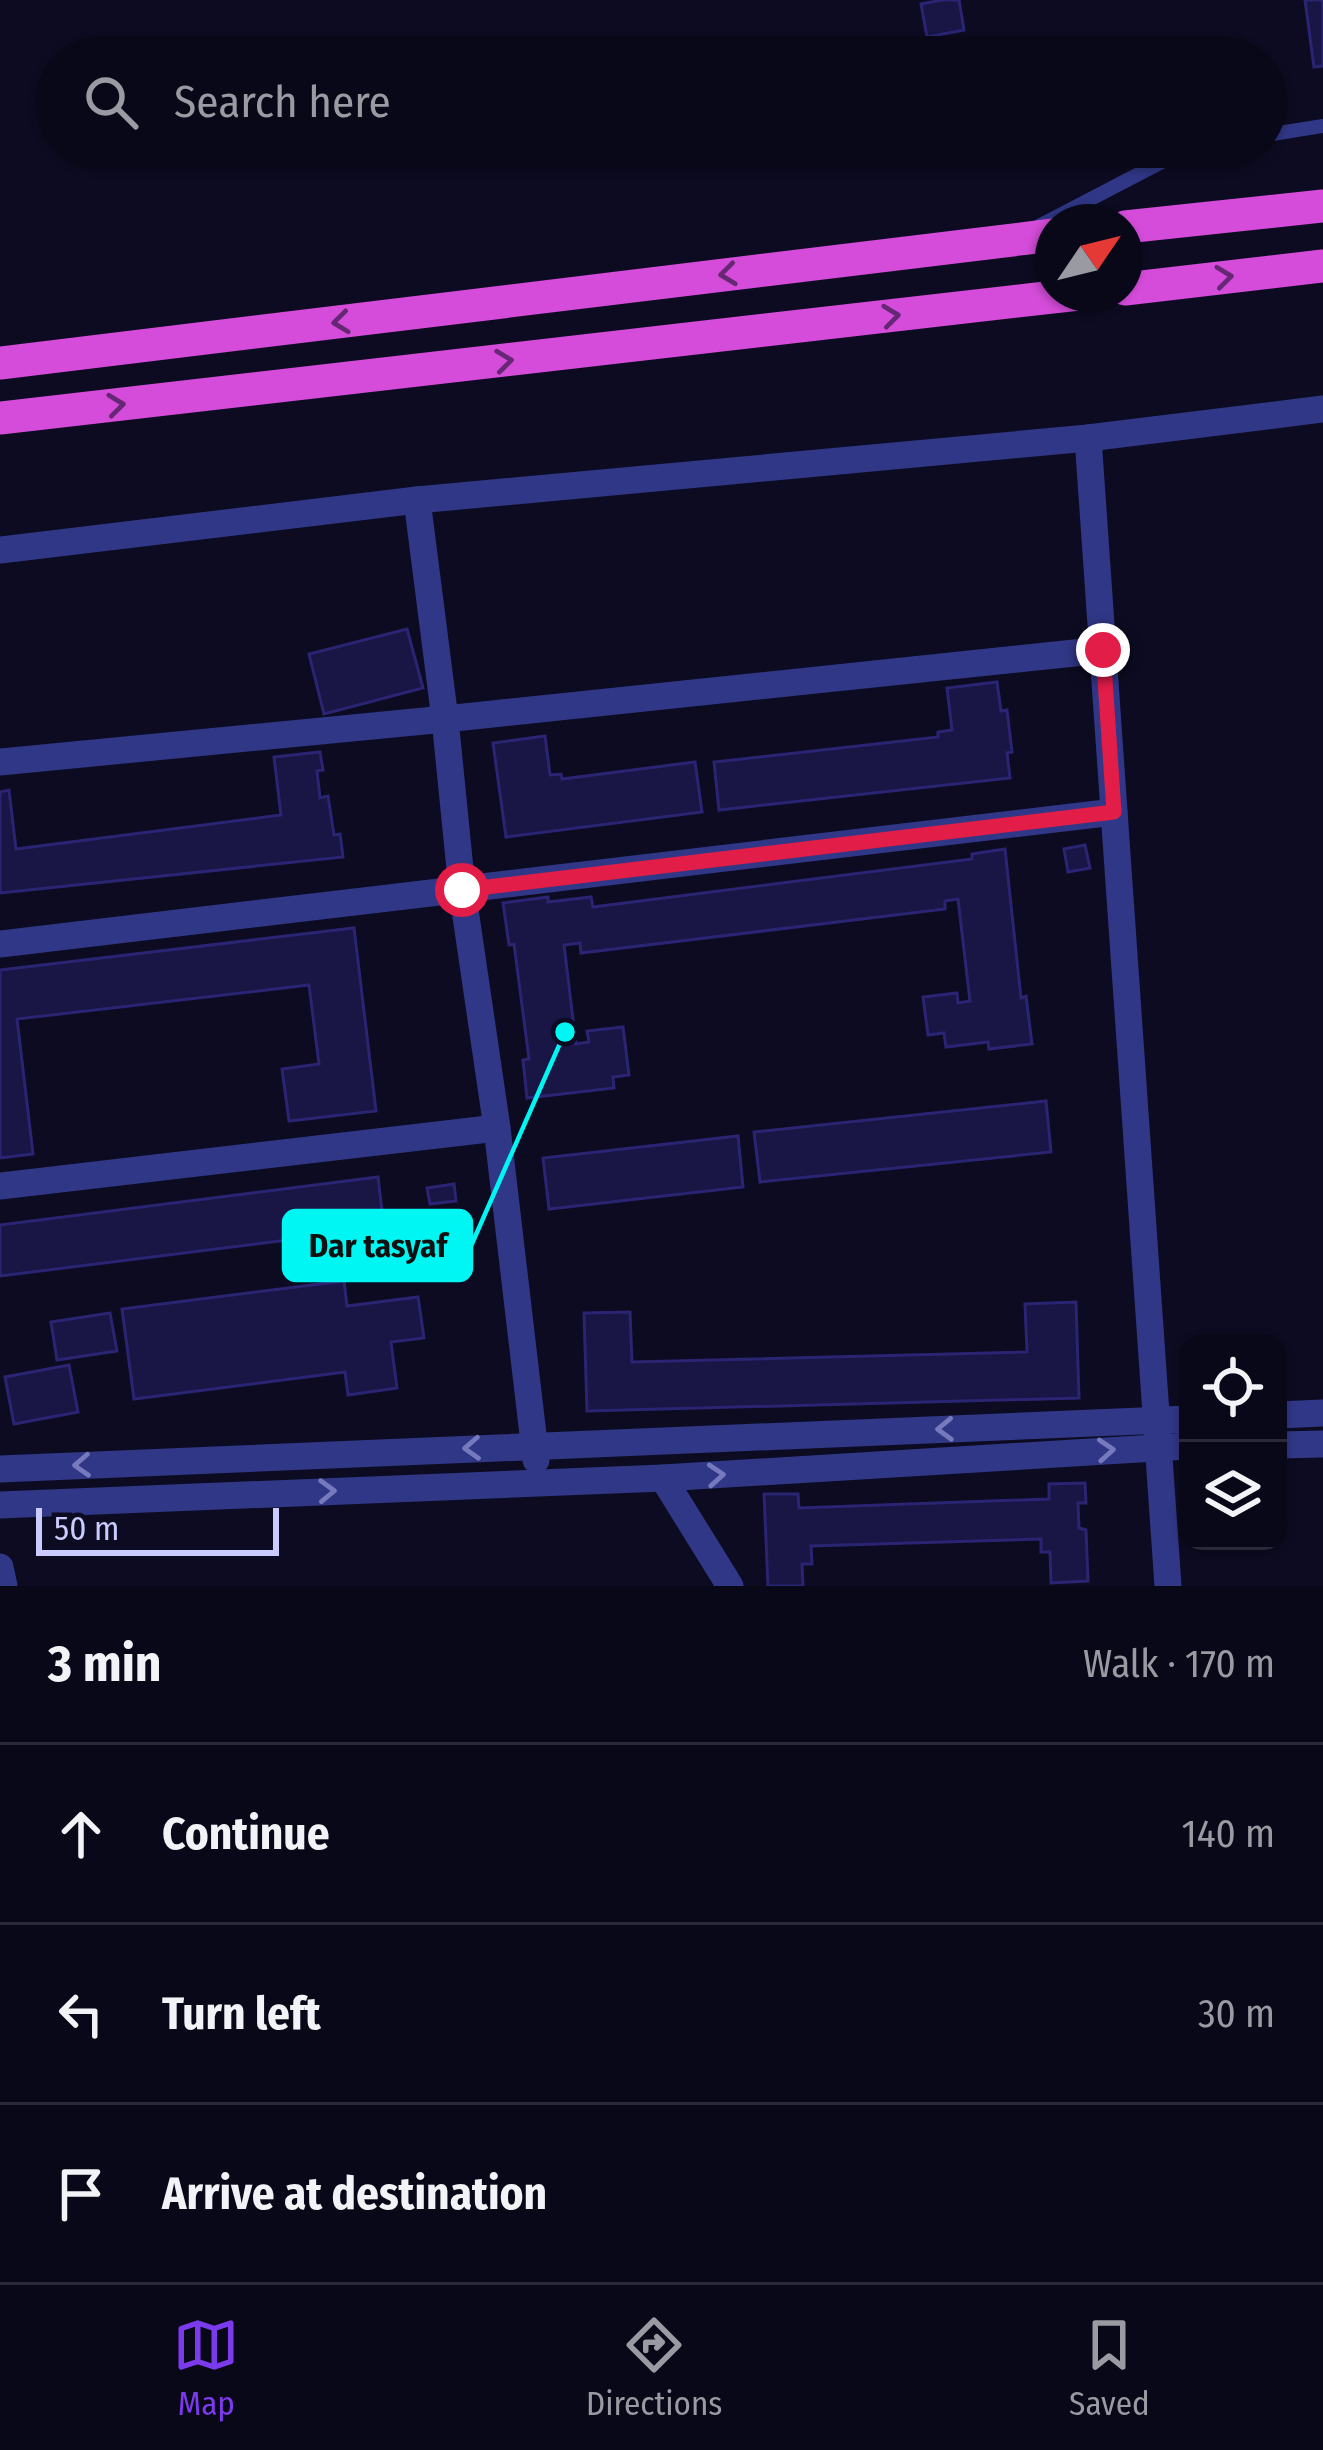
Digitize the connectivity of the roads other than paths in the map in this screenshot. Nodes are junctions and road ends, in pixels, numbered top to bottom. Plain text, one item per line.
1 (1323, 126) edge
2 (1287, 132) edge
3 (1150, 168) edge
4 (1323, 206) edge
5 (1143, 225) edge
6 (1035, 237) edge
7 (1012, 239) junction
8 (1323, 266) edge
9 (1143, 287) edge
10 (1035, 299) edge
11 (0, 364) edge
12 (1323, 409) edge
13 (0, 418) edge
14 (1088, 438) junction
15 (417, 500) junction
16 (0, 550) edge
17 (1103, 650) junction
18 (445, 719) junction
19 (0, 762) edge
20 (1114, 812) junction
21 (462, 890) junction
22 (0, 944) edge
23 (497, 1128) junction
24 (0, 1186) edge
25 (1323, 1413) edge
26 (1287, 1415) edge
27 (1179, 1423) edge
28 (1157, 1434) junction
29 (1179, 1443) edge
30 (1287, 1444) edge
31 (1323, 1444) edge
32 (535, 1445) junction
33 (0, 1468) edge
34 (663, 1478) junction
35 (538, 1482) junction
36 (0, 1504) edge
37 (0, 1567) edge
38 (4, 1586) edge
39 (730, 1586) edge
40 (1168, 1586) edge

1 - 2 lane
3 - 7 lane
4 - 5 highway
6 - 7 highway
7 -> 11 highway
9 -> 8 highway
13 -> 10 highway
12 - 14 street
14 - 15 street
14 - 17 street
15 - 16 street
15 - 18 street
17 - 18 street
17 - 20 street
18 - 19 street
18 - 21 street
20 - 21 street
20 - 28 street
21 - 22 street
21 - 23 street
23 - 24 street
23 - 32 street
25 - 26 street
27 - 28 street
28 - 29 street
28 -> 32 street
34 -> 28 street
28 - 40 street
30 - 31 street
32 -> 33 street
32 - 35 street
34 - 35 street
34 - 39 street
36 -> 35 street
37 - 38 street

